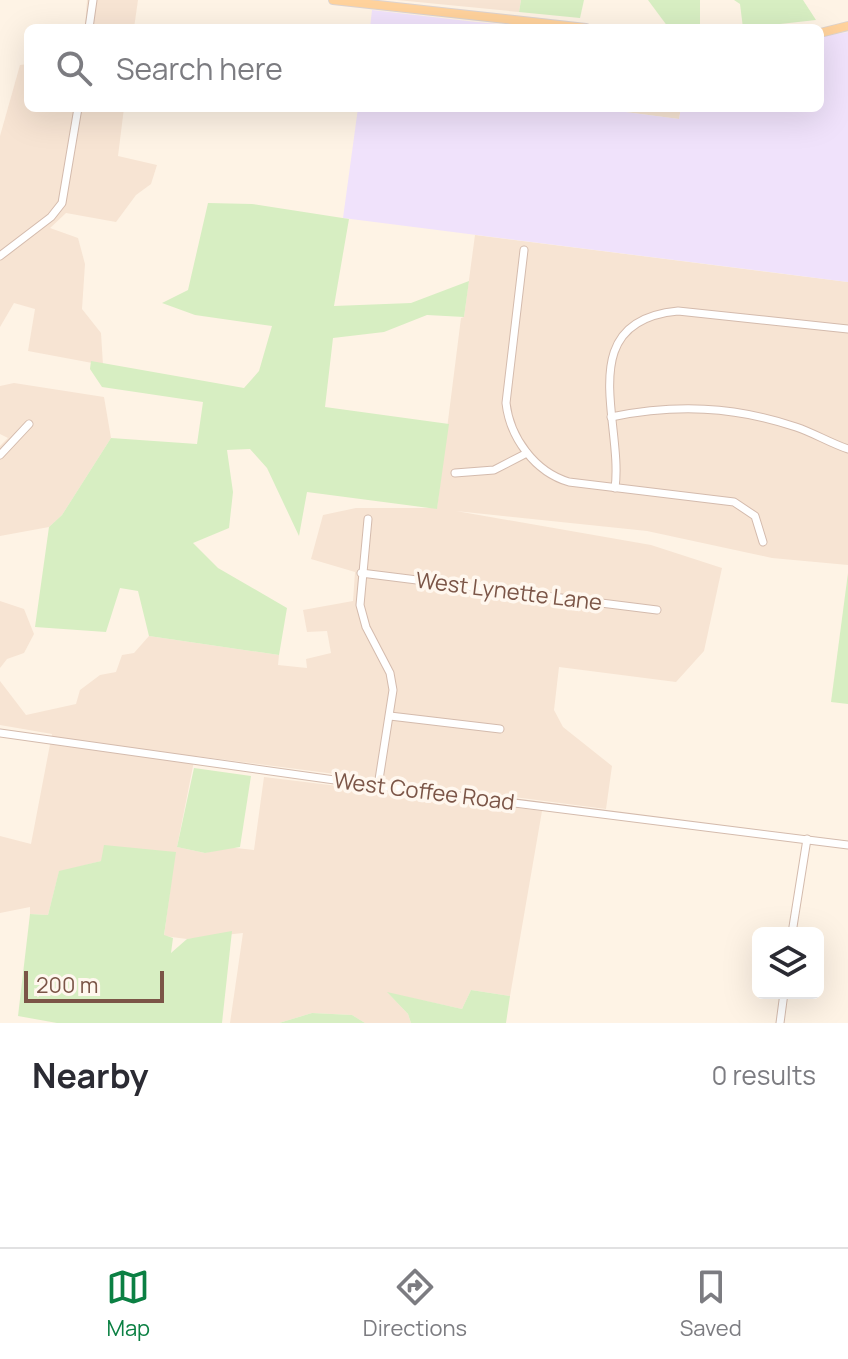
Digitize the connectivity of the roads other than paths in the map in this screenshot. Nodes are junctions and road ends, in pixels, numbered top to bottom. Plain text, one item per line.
1 (93, 0) edge
2 (333, 0) edge
3 (90, 24) edge
4 (550, 24) edge
5 (848, 26) edge
6 (824, 32) edge
7 (77, 112) edge
8 (524, 250) dead end
9 (0, 256) edge
10 (848, 329) edge
11 (611, 417) junction
12 (29, 424) dead end
13 (848, 449) edge
14 (527, 453) junction
15 (0, 455) edge
16 (455, 473) dead end
17 (615, 488) junction
18 (368, 519) dead end
19 (763, 542) dead end
20 (361, 573) junction
21 (657, 610) dead end
22 (390, 716) junction
23 (500, 729) dead end
24 (0, 733) edge
25 (378, 786) junction
26 (807, 839) junction
27 (848, 845) edge
28 (793, 927) edge
29 (783, 999) edge
30 (780, 1023) edge

1 - 3 street
2 - 4 main road
5 - 6 main road
7 - 9 street
8 - 14 street
10 - 11 street
11 - 13 street
11 - 17 street
12 - 15 street
14 - 16 street
14 - 17 street
17 - 19 street
18 - 20 street
20 - 21 street, West Lynette Lane
20 - 22 street
22 - 23 street
22 - 25 street
24 - 25 street, West Coffee Road
25 - 26 street, West Coffee Road
26 - 27 street, West Coffee Road
26 - 28 street
29 - 30 street

